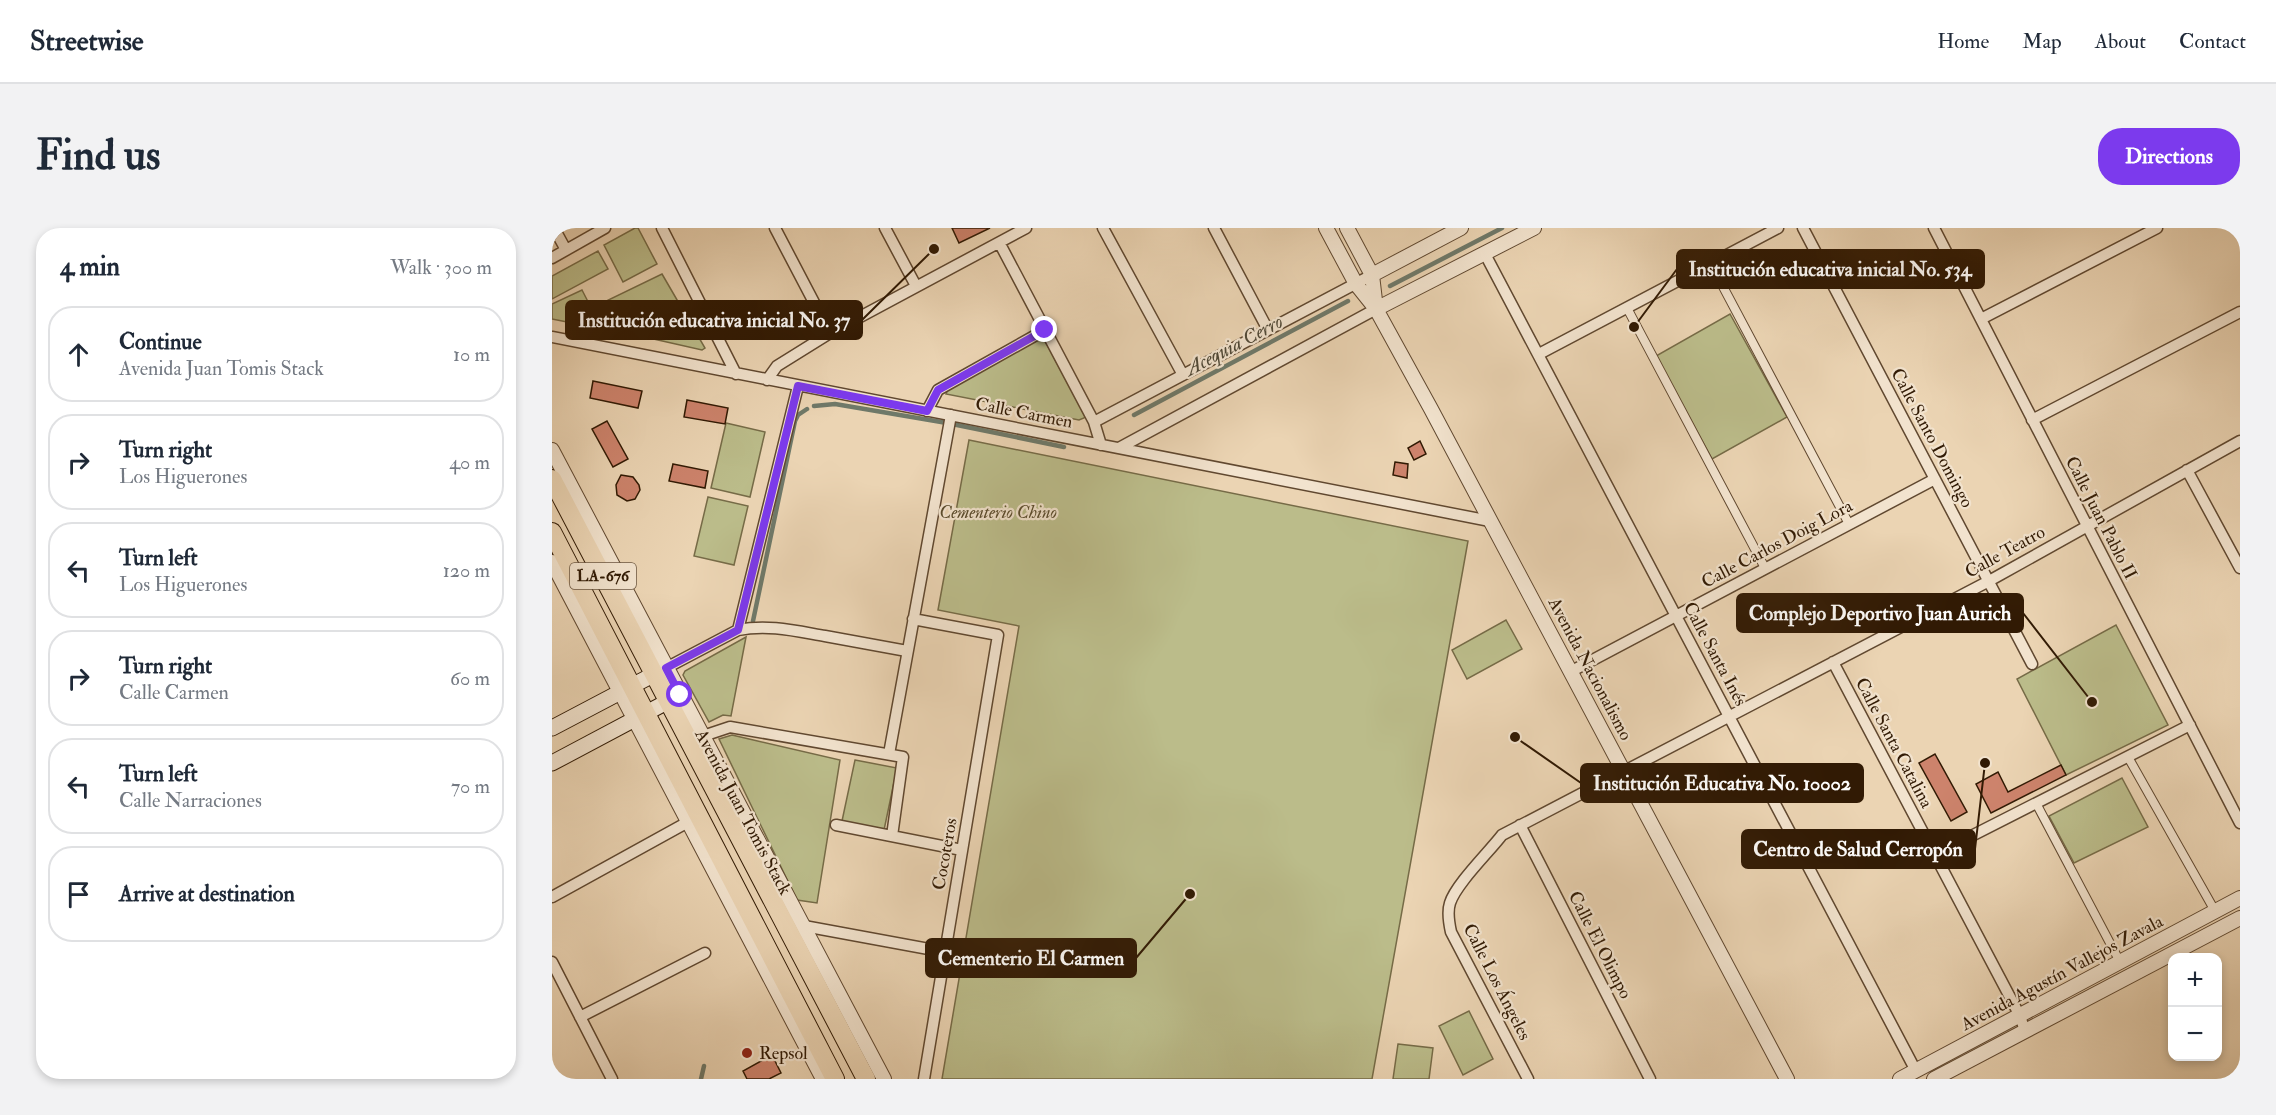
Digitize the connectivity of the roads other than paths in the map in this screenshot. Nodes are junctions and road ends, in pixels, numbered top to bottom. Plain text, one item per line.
1 (554, 228) edge
2 (605, 228) edge
3 (662, 228) edge
4 (775, 228) edge
5 (885, 228) edge
6 (1026, 228) edge
7 (1103, 228) edge
8 (1214, 228) edge
9 (1326, 228) edge
10 (1347, 228) edge
11 (1461, 228) edge
12 (1534, 228) edge
13 (1778, 228) edge
14 (1803, 228) edge
15 (1934, 228) edge
16 (2157, 228) edge
17 (1000, 244) junction
18 (566, 250) junction
19 (1485, 254) junction
20 (552, 258) edge
21 (1711, 264) junction
22 (1372, 275) junction
23 (1356, 284) junction
24 (916, 286) junction
25 (1627, 308) junction
26 (1376, 309) junction
27 (2240, 312) edge
28 (1981, 319) junction
29 (1045, 330) junction
30 (1268, 330) junction
31 (830, 333) junction
32 (552, 337) edge
33 (1539, 354) junction
34 (736, 374) junction
35 (1182, 375) junction
36 (767, 380) junction
37 (798, 386) junction
38 (927, 411) junction
39 (951, 415) junction
40 (2032, 420) junction
41 (1094, 422) junction
42 (2240, 441) edge
43 (1101, 445) junction
44 (1119, 448) junction
45 (552, 450) edge
46 (2187, 470) junction
47 (552, 479) edge
48 (1935, 479) junction
49 (1490, 521) junction
50 (1849, 524) junction
51 (2087, 526) junction
52 (552, 532) edge
53 (552, 562) edge
54 (1765, 568) junction
55 (2240, 568) edge
56 (1989, 581) junction
57 (1676, 615) junction
58 (913, 619) junction
59 (738, 630) junction
60 (907, 651) junction
61 (1833, 662) junction
62 (2032, 664) dead end
63 (661, 671) junction
64 (1570, 672) junction
65 (626, 689) junction
66 (674, 698) junction
67 (1729, 716) junction
68 (641, 717) junction
69 (2190, 725) junction
70 (552, 729) edge
71 (703, 736) junction
72 (888, 754) junction
73 (2128, 756) junction
74 (552, 763) edge
75 (1623, 771) junction
76 (2036, 803) junction
77 (688, 822) junction
78 (2240, 823) edge
79 (836, 825) dead end
80 (1520, 825) junction
81 (892, 836) junction
82 (962, 850) junction
83 (1934, 855) junction
84 (552, 897) edge
85 (2240, 898) edge
86 (2215, 911) junction
87 (2240, 918) edge
88 (804, 926) junction
89 (945, 952) junction
90 (705, 953) dead end
91 (552, 962) edge
92 (2120, 962) junction
93 (2019, 1016) junction
94 (580, 1017) junction
95 (2025, 1031) junction
96 (1916, 1071) junction
97 (612, 1079) edge
98 (823, 1079) edge
99 (835, 1079) edge
100 (866, 1079) edge
101 (884, 1079) edge
102 (924, 1079) edge
103 (1528, 1079) edge
104 (1649, 1079) edge
105 (1787, 1079) edge
106 (1900, 1079) edge
107 (1934, 1079) edge

1 - 18 street
2 - 18 street
3 - 34 street
4 - 31 street
5 - 24 street
6 - 17 street
7 - 35 street
8 - 30 street
9 - 23 street
10 - 22 street
11 - 22 street
12 - 19 street
13 - 21 street
14 - 48 street, Calle Santo Domingo
15 - 28 street, Calle Juan Pablo II
16 - 28 street
17 - 24 street
17 - 29 street
18 - 20 street
19 - 26 street
19 - 33 street, Calle Santa Inés
21 - 25 street
21 - 50 street
22 - 23 street
22 - 26 street
23 - 26 street
23 - 30 street
24 - 31 street
25 - 33 street
25 - 54 street
26 - 44 street
26 - 49 street, Avenida Nacionalismo
27 - 40 street
28 - 40 street, Calle Juan Pablo II
29 - 38 street
29 - 41 street
30 - 35 street
31 - 36 street
32 - 34 street, Calle Carmen
33 - 57 street, Calle Santa Inés
34 - 36 street, Calle Carmen
35 - 41 street
36 - 37 street, Calle Carmen
37 - 38 street, Calle Carmen
37 - 59 street
38 - 39 street, Calle Carmen
39 - 43 street, Calle Carmen
39 - 58 street
40 - 51 street, Calle Juan Pablo II
41 - 43 street
42 - 46 street, Calle Teatro
43 - 44 street, Calle Carmen
44 - 49 street, Calle Carmen
45 - 63 street, Avenida Juan Tomis Stack / LA-676
46 - 51 street, Calle Teatro
46 - 55 street
47 - 63 main road, Avenida Juan Tomis Stack / LA-676
48 - 50 street, Calle Carlos Doig Lora
48 - 56 street, Calle Santo Domingo
49 - 64 street, Avenida Nacionalismo
50 - 54 street, Calle Carlos Doig Lora
51 - 56 street, Calle Teatro
51 - 69 street, Calle Juan Pablo II
52 - 65 main road, LA-676
53 - 65 street, LA-676
54 - 57 street, Calle Carlos Doig Lora
56 - 61 street, Calle Teatro
56 - 62 street, Calle Santo Domingo
57 - 64 street, Calle Carlos Doig Lora
57 - 67 street, Calle Santa Inés
58 - 60 street
58 - 82 street, Cocoteros
59 - 60 street
59 - 63 street
60 - 72 street
61 - 67 street, Calle Teatro
61 - 83 street, Calle Santa Catalina
63 - 65 main road
63 - 66 main road, Avenida Juan Tomis Stack / LA-676
64 - 75 street, Avenida Nacionalismo
65 - 68 main road, LA-676
65 - 70 main road
66 - 68 main road
66 - 71 street, Avenida Juan Tomis Stack
66 - 100 main road, Avenida Juan Tomis Stack
67 - 75 street, Calle Teatro
67 - 96 street, Calle Santa Inés
68 - 74 main road
68 - 77 street
68 - 99 main road
69 - 73 street
69 - 78 street, Calle Juan Pablo II
71 - 72 street
71 - 88 street, Avenida Juan Tomis Stack
72 - 81 street
73 - 76 street
73 - 86 street
75 - 80 street, Calle Los Ángeles
75 - 105 street, Avenida Nacionalismo
76 - 83 street
76 - 92 street
77 - 84 street
77 - 98 street
79 - 81 street
80 - 103 street, Calle Los Ángeles
80 - 104 street, Calle El Olimpo
81 - 82 street
82 - 89 street, Cocoteros
83 - 93 street, Calle Santa Catalina
85 - 86 street, Avenida Agustín Vallejos Zavala
86 - 92 street, Avenida Agustín Vallejos Zavala
87 - 95 street, Avenida Agustín Vallejos Zavala
88 - 89 street
88 - 101 street, Avenida Juan Tomis Stack
89 - 102 street, Cocoteros
90 - 94 street
91 - 94 street
92 - 93 street, Avenida Agustín Vallejos Zavala
93 - 95 street, Calle Santa Catalina
93 - 96 street, Avenida Agustín Vallejos Zavala
94 - 97 street
95 - 107 street, Avenida Agustín Vallejos Zavala
96 - 106 street, Avenida Agustín Vallejos Zavala

